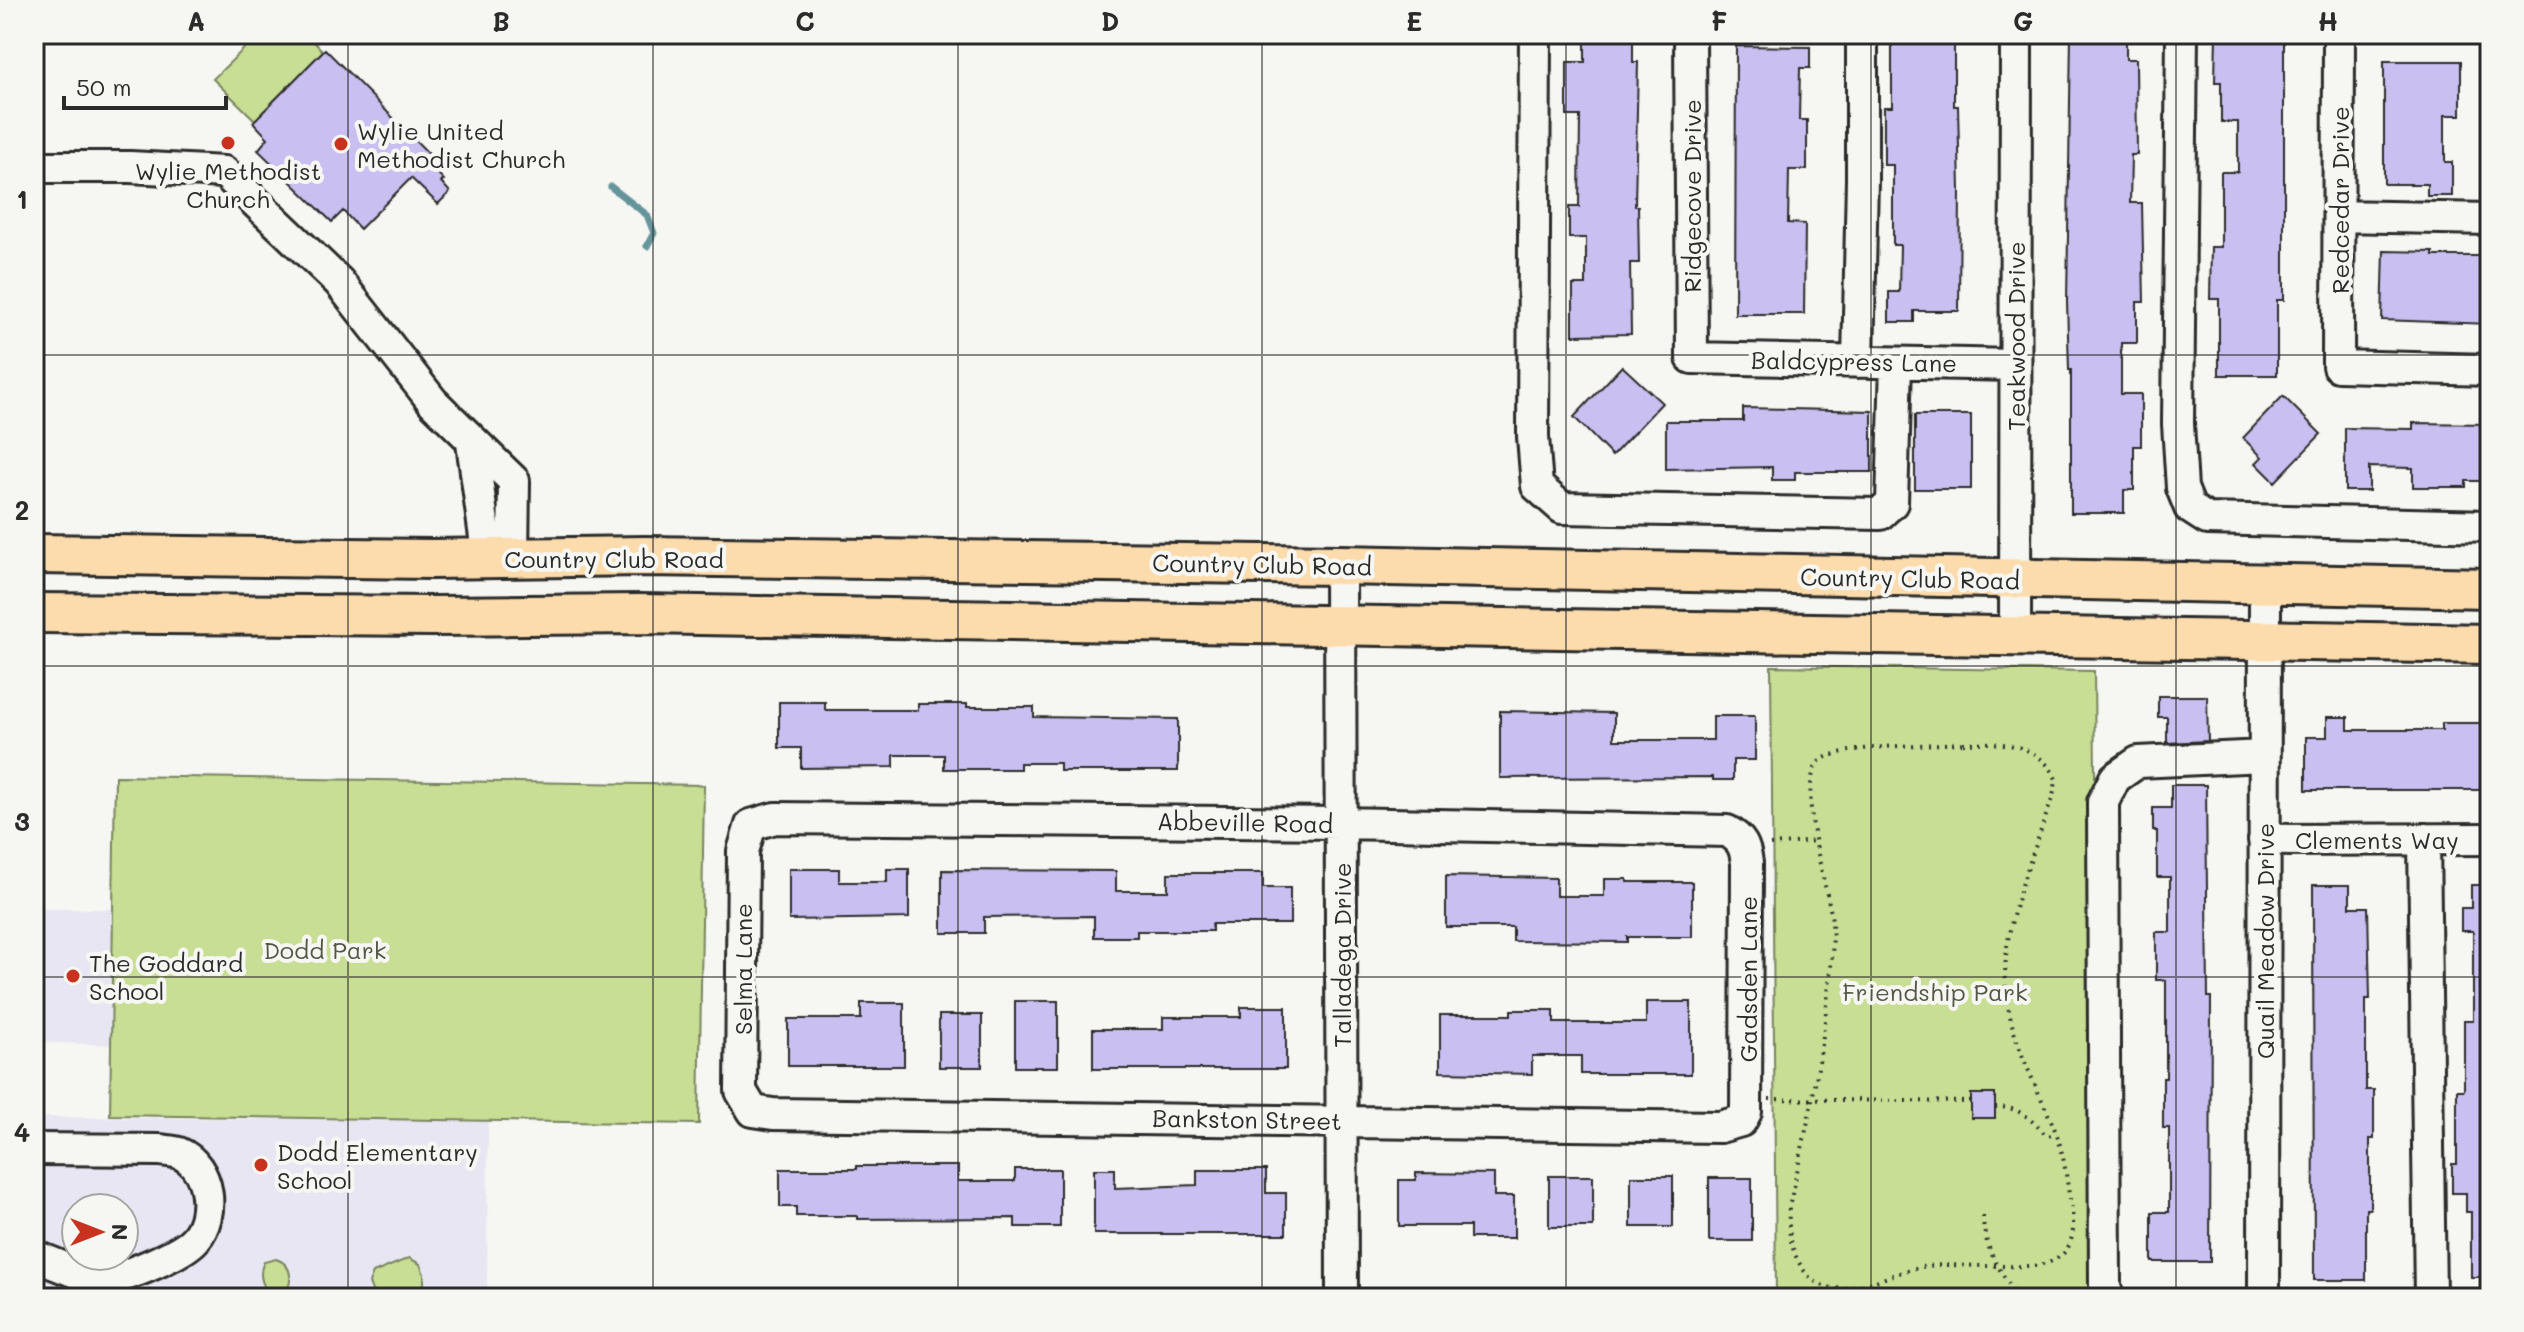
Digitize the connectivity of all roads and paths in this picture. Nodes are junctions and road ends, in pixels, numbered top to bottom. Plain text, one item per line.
1 (1535, 34) edge
2 (1690, 34) edge
3 (1862, 34) edge
4 (2016, 34) edge
5 (2182, 34) edge
6 (2339, 34) edge
7 (34, 167) edge
8 (2339, 216) junction
9 (2490, 219) edge
10 (1692, 358) joint
11 (1858, 362) junction
12 (1896, 363) junction
13 (2015, 365) junction
14 (2490, 370) edge
15 (2490, 526) edge
16 (34, 554) edge
17 (501, 558) junction
18 (1340, 565) junction
19 (2015, 580) junction
20 (2265, 584) junction
21 (2490, 588) edge
22 (34, 613) edge
23 (503, 615) junction
24 (1341, 625) junction
25 (2015, 638) junction
26 (2265, 640) junction
27 (2490, 644) edge
28 (2264, 756) junction
29 (1341, 823) junction
30 (751, 825) joint
31 (2424, 839) junction
32 (2490, 839) edge
33 (2264, 840) junction
34 (1751, 841) junction
35 (1816, 841) junction
36 (1765, 1099) dead end
37 (1814, 1101) junction
38 (1971, 1102) dead end
39 (1995, 1107) dead end
40 (753, 1111) joint
41 (1341, 1120) junction
42 (1741, 1121) joint
43 (2057, 1134) junction
44 (34, 1149) edge
45 (1983, 1216) dead end
46 (34, 1256) edge
47 (1997, 1265) junction
48 (1342, 1298) edge
49 (2018, 1298) edge
50 (2108, 1298) edge
51 (2264, 1298) edge
52 (2430, 1298) edge

1 - 12 street
2 - 10 street, Ridgecove Drive
3 - 11 street
4 - 13 street, Teakwood Drive
5 - 15 street
6 - 8 street, Redcedar Drive
7 - 17 street
8 - 9 street
8 - 14 street, Redcedar Drive
10 - 11 street, Baldcypress Lane
11 - 12 street, Baldcypress Lane
12 - 13 street, Baldcypress Lane
13 - 19 street, Teakwood Drive
16 - 17 main road, Country Club Road
17 - 18 main road, Country Club Road
17 - 23 main road
18 - 19 main road, Country Club Road
18 - 24 street, Talladega Drive
19 - 20 main road, Country Club Road
19 - 25 street, Teakwood Drive
20 - 21 main road, Country Club Road
20 - 26 street, Quail Meadow Drive
22 - 23 main road
23 - 24 main road
24 - 25 main road
24 - 29 street, Talladega Drive
25 - 26 main road
26 - 27 main road
26 - 28 street, Quail Meadow Drive
28 - 33 street, Quail Meadow Drive
28 - 50 street
29 - 30 street, Abbeville Road
29 - 34 street, Abbeville Road
29 - 41 street, Talladega Drive
30 - 40 street, Selma Lane
31 - 32 street, Clements Way
31 - 33 street, Clements Way
31 - 52 street
33 - 51 street, Quail Meadow Drive
34 - 35 path
34 - 42 street, Gadsden Lane
35 - 37 path
35 - 43 path
36 - 37 path
37 - 38 path
37 - 47 path
39 - 43 path
40 - 41 street, Bankston Street
41 - 42 street, Bankston Street
41 - 48 street, Talladega Drive
43 - 47 path
44 - 46 street
45 - 47 path
47 - 49 path

